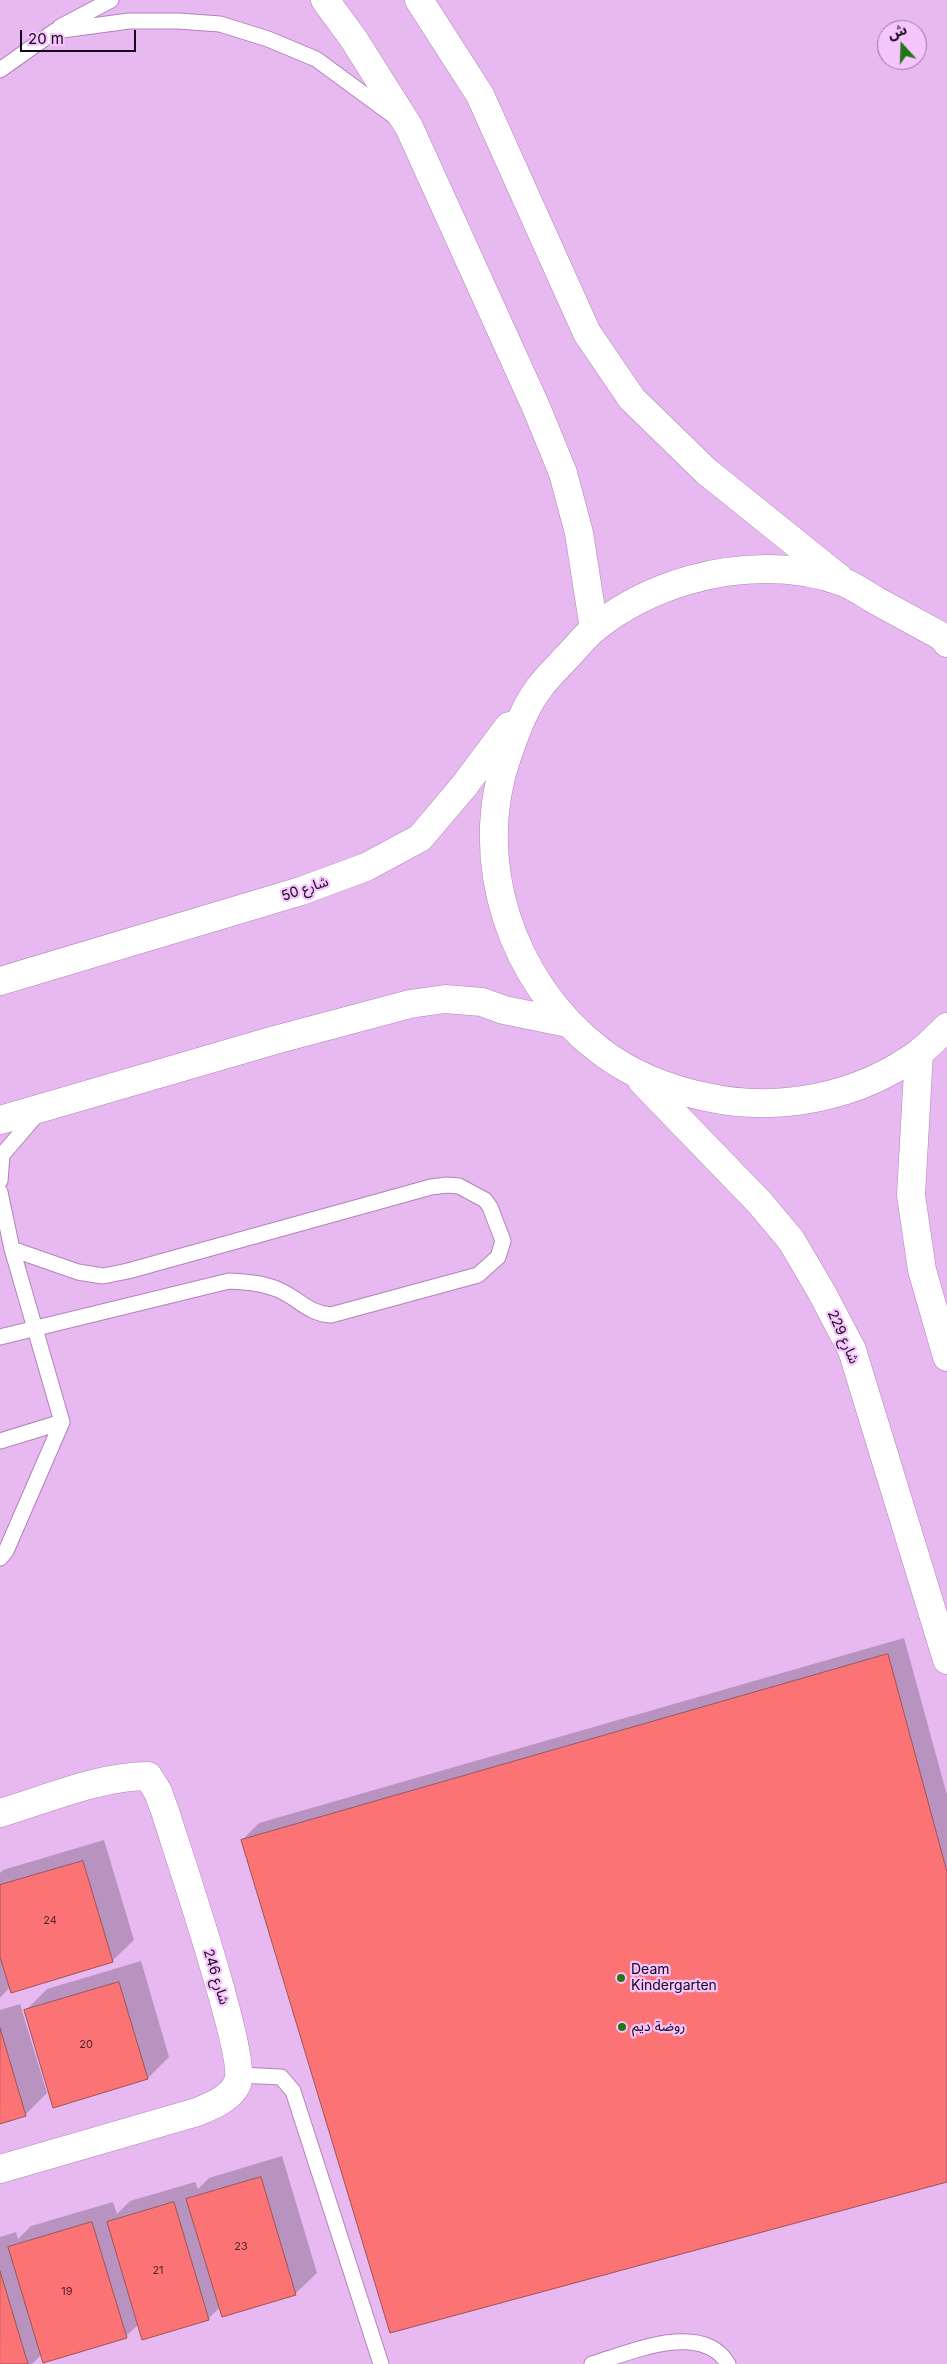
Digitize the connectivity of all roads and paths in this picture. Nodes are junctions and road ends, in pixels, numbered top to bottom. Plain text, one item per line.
1 (111, 0) edge
2 (325, 0) edge
3 (420, 0) edge
4 (433, 12) edge
5 (55, 31) junction
6 (0, 70) edge
7 (409, 127) junction
8 (844, 582) junction
9 (594, 629) junction
10 (945, 639) edge
11 (539, 688) junction
12 (0, 981) edge
13 (568, 1023) junction
14 (947, 1028) edge
15 (919, 1052) junction
16 (634, 1073) junction
17 (44, 1107) junction
18 (0, 1120) edge
19 (0, 1180) edge
20 (0, 1192) edge
21 (12, 1250) junction
22 (34, 1328) junction
23 (0, 1337) edge
24 (947, 1357) edge
25 (62, 1422) junction
26 (0, 1441) edge
27 (0, 1558) edge
28 (947, 1660) edge
29 (0, 1812) edge
30 (238, 2076) junction
31 (0, 2169) edge
32 (381, 2364) edge
33 (592, 2364) edge
34 (728, 2364) edge

1 - 5 lane
2 - 7 main road
3 - 4 main road
4 - 8 main road
5 - 6 lane
5 - 7 lane
7 - 9 main road
8 - 9 main road
8 - 10 main road
9 - 11 main road
11 - 12 main road, شارع 50
11 - 13 main road
13 - 16 main road
13 - 17 main road
14 - 15 main road
15 - 16 main road
15 - 24 main road
16 - 28 main road, شارع 229
17 - 18 main road
17 - 19 lane
20 - 21 lane
21 - 22 lane
21 - 22 lane
22 - 23 lane
22 - 25 lane
25 - 26 lane
25 - 27 lane
29 - 30 main road, شارع 246
30 - 31 main road
30 - 32 lane
33 - 34 lane

